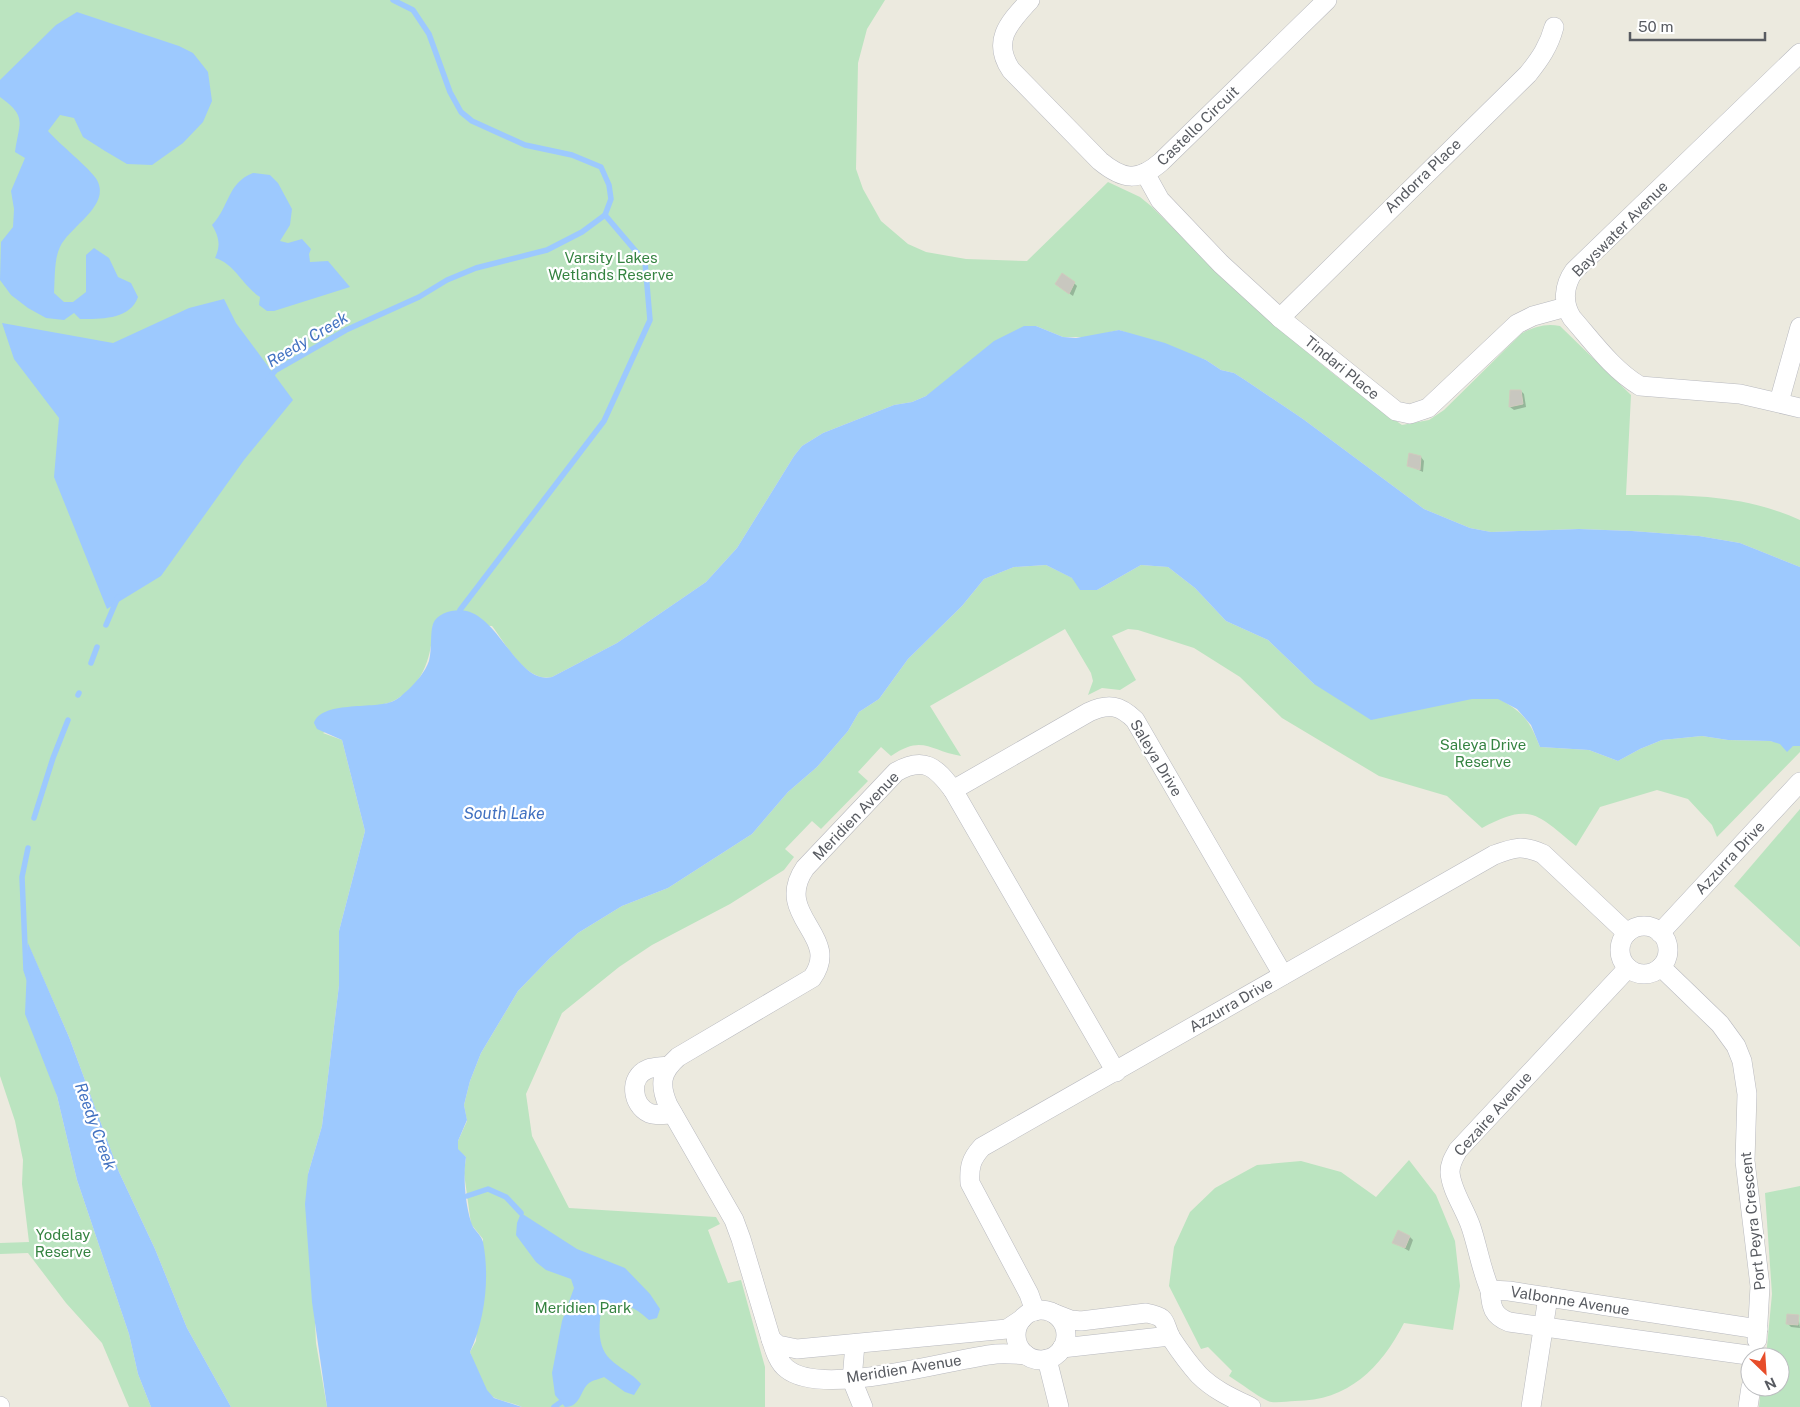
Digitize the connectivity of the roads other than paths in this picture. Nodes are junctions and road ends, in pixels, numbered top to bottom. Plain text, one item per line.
1 (1030, 0) edge
2 (1327, 0) edge
3 (1554, 27) dead end
4 (1800, 53) edge
5 (1145, 173) junction
6 (1566, 307) junction
7 (1280, 318) junction
8 (1800, 327) edge
9 (1779, 402) junction
10 (1800, 408) edge
11 (1800, 782) edge
12 (953, 790) junction
13 (1627, 933) junction
14 (1660, 933) junction
15 (1661, 967) junction
16 (1628, 968) junction
17 (1283, 975) junction
18 (668, 1066) junction
19 (1116, 1072) junction
20 (673, 1114) junction
21 (1490, 1290) junction
22 (1548, 1298) junction
23 (1037, 1314) junction
24 (1543, 1326) junction
25 (1758, 1329) junction
26 (1170, 1336) junction
27 (771, 1339) junction
28 (855, 1344) junction
29 (1756, 1347) edge
30 (1062, 1348) junction
31 (1740, 1354) edge
32 (1026, 1355) junction
33 (1047, 1359) junction
34 (852, 1380) junction
35 (862, 1407) edge
36 (1059, 1407) edge
37 (1251, 1407) edge
38 (1531, 1407) edge

1 - 5 street, Castello Circuit
2 - 5 street, Castello Circuit
3 - 7 street, Andorra Place
4 - 6 street, Bayswater Avenue
5 - 7 street, Tindari Place
6 - 7 street, Tindari Place
6 - 9 street
8 - 9 street
9 - 10 street
11 - 14 street, Azzurra Drive
12 - 17 street, Saleya Drive
12 - 18 street, Meridien Avenue
12 - 19 street, Meridien Avenue
13 - 14 street
13 - 16 street
13 - 17 street, Azzurra Drive
14 - 15 street
15 - 16 street
15 - 25 street, Port Peyra Crescent
16 - 21 street, Cezaire Avenue
17 - 19 street, Azzurra Drive
18 - 20 street, Meridien Avenue
18 - 20 street, Meridien Avenue
19 - 23 street, Azzurra Drive
20 - 27 street, Meridien Avenue
21 - 22 street, Valbonne Avenue
21 - 24 street, Valbonne Avenue
22 - 24 street
22 - 25 street, Valbonne Avenue
23 - 26 street
23 - 28 street, Meridien Avenue
23 - 30 street, Azzurra Drive
23 - 32 street
24 - 31 street, Valbonne Avenue
24 - 38 street
25 - 29 street, Port Peyra Crescent
26 - 30 street
26 - 37 street
27 - 28 street, Meridien Avenue
27 - 34 street, Meridien Avenue
28 - 34 street
30 - 33 street
32 - 33 street, Meridien Avenue
32 - 34 street, Meridien Avenue
33 - 36 street
34 - 35 street

